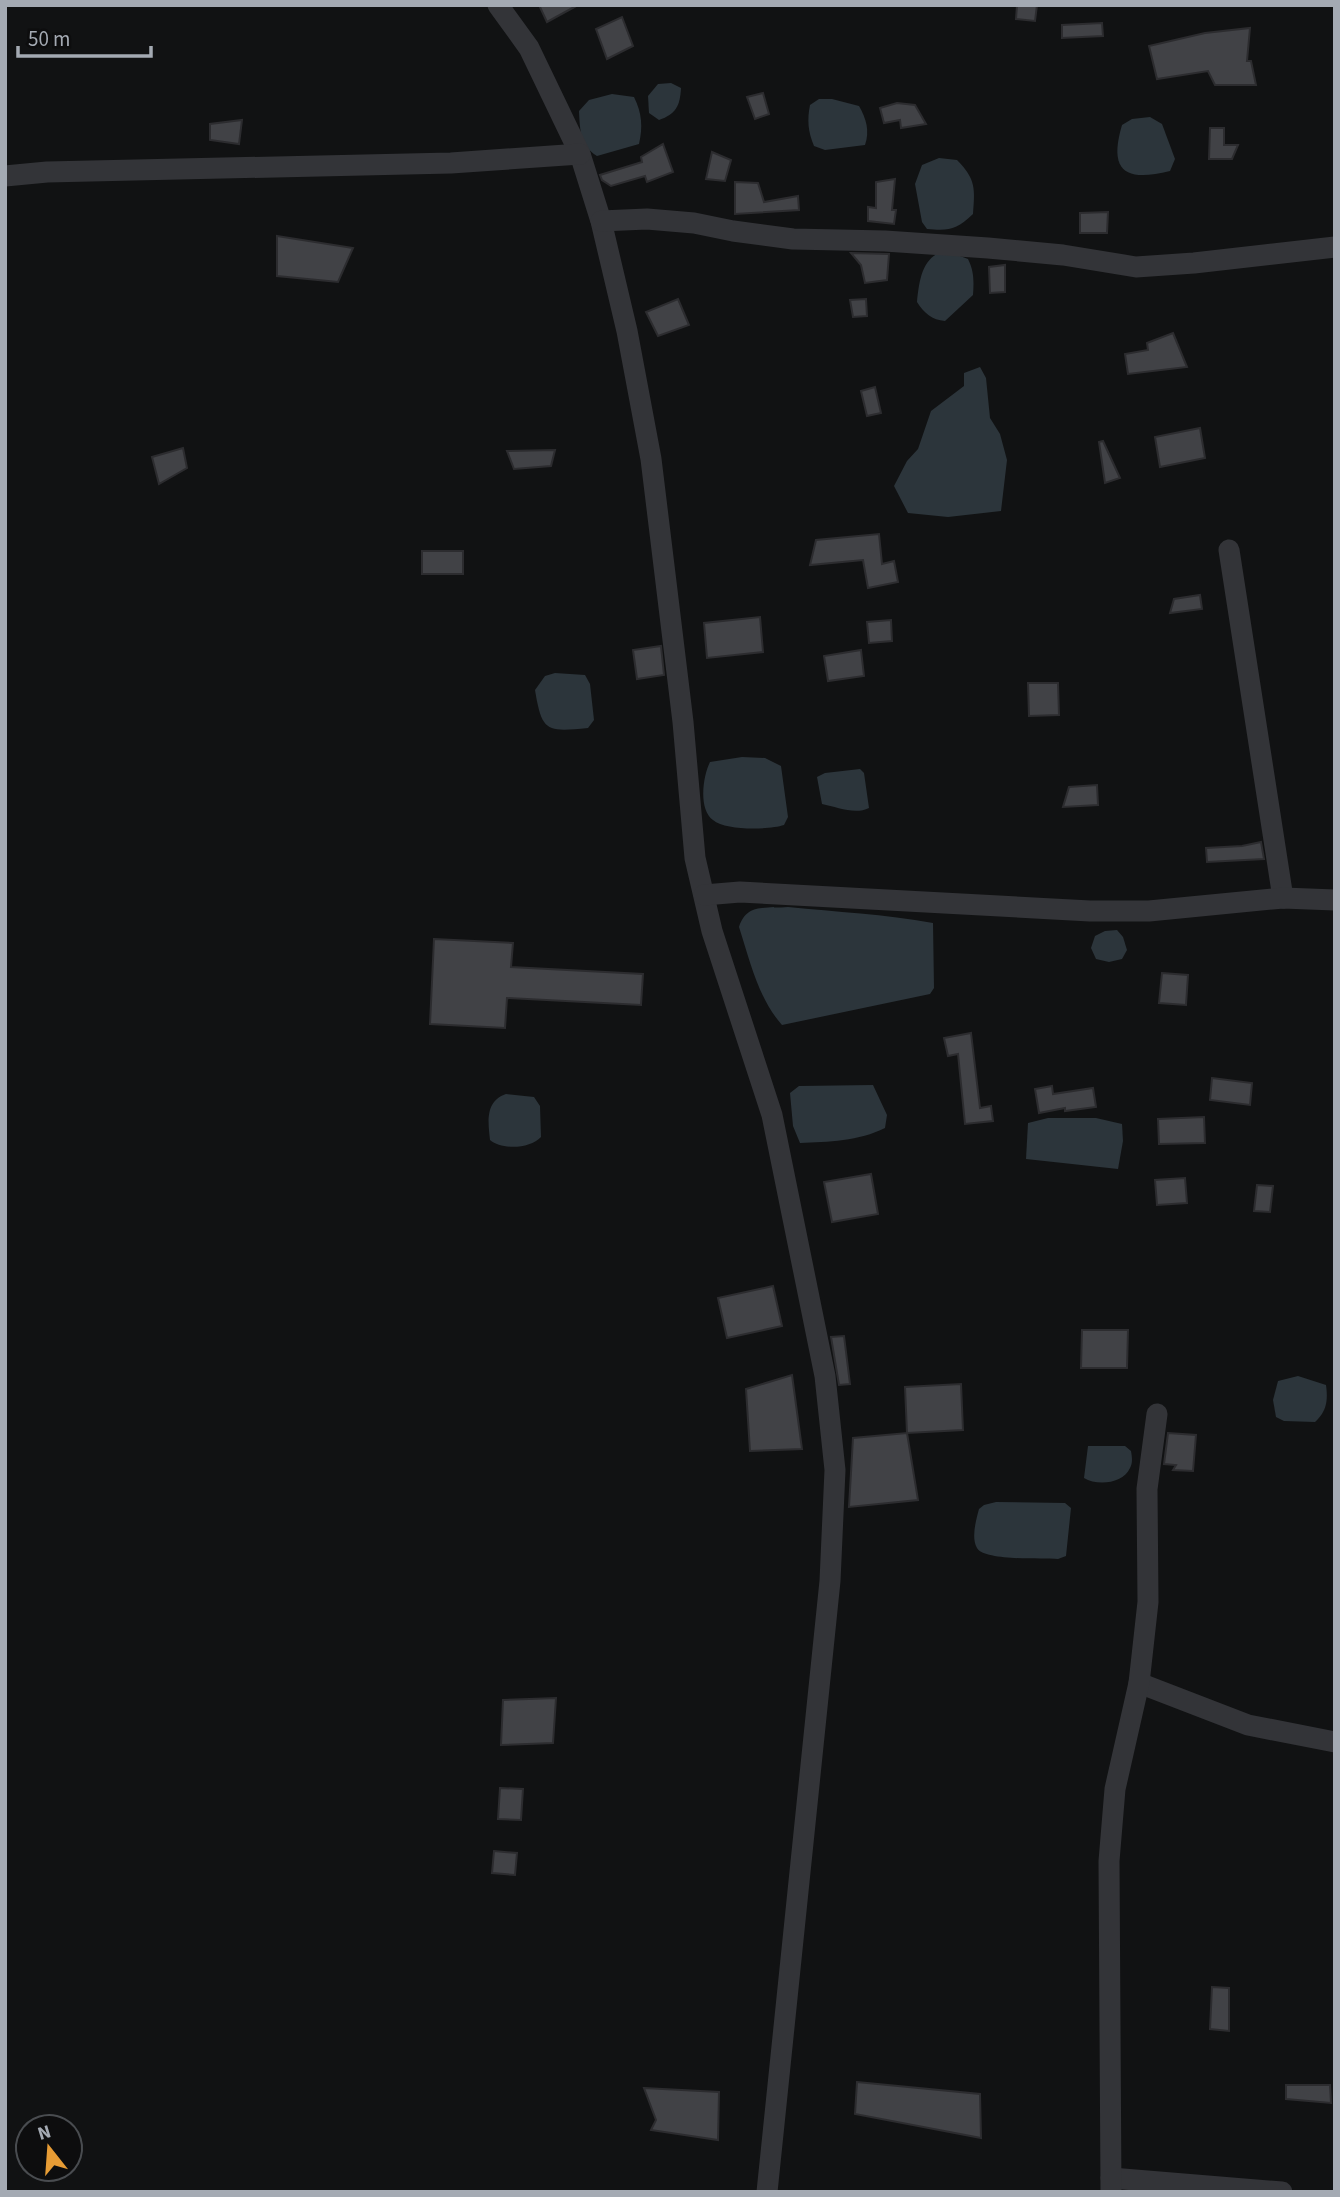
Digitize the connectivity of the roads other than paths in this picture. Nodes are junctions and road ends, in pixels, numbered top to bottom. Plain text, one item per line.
1 (498, 5) edge
2 (580, 154) junction
3 (5, 176) edge
4 (601, 221) junction
5 (1335, 247) edge
6 (1229, 550) dead end
7 (704, 895) junction
8 (1283, 898) junction
9 (1335, 900) edge
10 (1157, 1414) dead end
11 (1139, 1683) junction
12 (1335, 1742) edge
13 (1111, 2185) edge
14 (767, 2192) edge
15 (1282, 2192) edge

1 - 2 street
2 - 3 street
2 - 4 street
4 - 5 street
4 - 7 street
6 - 8 street
7 - 8 street
7 - 14 street
8 - 9 street
10 - 11 street
11 - 12 street
11 - 13 street
13 - 15 street

